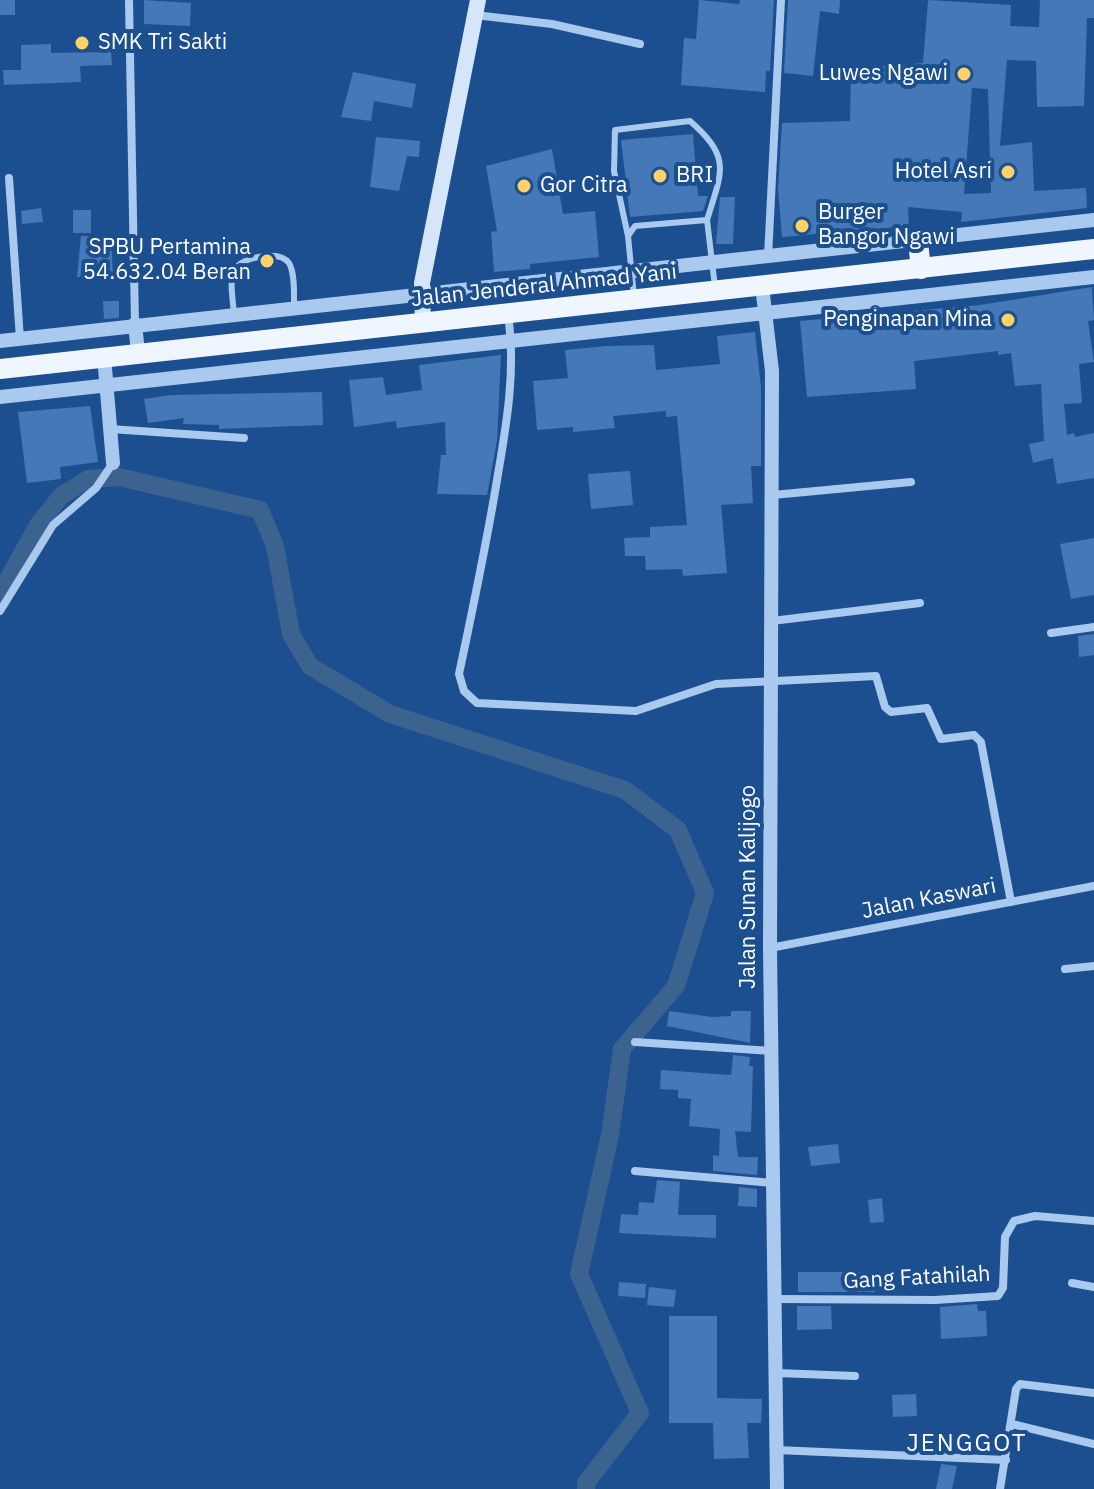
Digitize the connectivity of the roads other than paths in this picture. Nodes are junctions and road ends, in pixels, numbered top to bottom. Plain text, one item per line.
1 (129, 0) edge
2 (781, 0) edge
3 (476, 8) edge
4 (640, 44) dead end
5 (9, 178) dead end
6 (707, 220) junction
7 (1094, 220) edge
8 (628, 236) junction
9 (918, 242) junction
10 (1094, 249) edge
11 (768, 258) junction
12 (713, 263) junction
13 (921, 269) junction
14 (631, 272) junction
15 (1094, 277) edge
16 (762, 286) junction
17 (715, 291) junction
18 (422, 296) junction
19 (634, 300) junction
20 (295, 308) junction
21 (234, 314) junction
22 (508, 314) junction
23 (765, 314) junction
24 (135, 324) junction
25 (423, 324) junction
26 (20, 339) junction
27 (0, 341) edge
28 (512, 341) junction
29 (138, 352) junction
30 (104, 356) junction
31 (0, 369) edge
32 (107, 383) junction
33 (0, 397) edge
34 (110, 429) junction
35 (244, 438) dead end
36 (113, 463) joint
37 (911, 482) dead end
38 (773, 495) junction
39 (920, 603) dead end
40 (0, 611) edge
41 (772, 621) junction
42 (1094, 627) edge
43 (1051, 633) dead end
44 (770, 681) junction
45 (1094, 886) edge
46 (1011, 902) junction
47 (770, 948) junction
48 (1094, 966) edge
49 (1065, 969) dead end
50 (635, 1042) dead end
51 (772, 1051) junction
52 (635, 1171) dead end
53 (774, 1183) junction
54 (1094, 1221) edge
55 (1072, 1283) dead end
56 (1094, 1287) edge
57 (776, 1299) junction
58 (777, 1373) junction
59 (855, 1376) dead end
60 (1094, 1393) edge
61 (1012, 1424) junction
62 (1094, 1444) edge
63 (777, 1450) junction
64 (1006, 1460) junction
65 (777, 1489) edge
66 (1000, 1489) edge

1 - 24 street
2 - 11 street
3 - 4 street
3 - 18 main road
5 - 26 street
6 - 8 lane
6 - 8 lane
6 - 12 lane
7 - 9 street
8 - 14 lane
9 - 11 street
9 - 13 main road
10 - 13 main road, Jalan Jenderal Ahmad Yani
11 - 12 street
12 - 14 street
12 - 17 lane
13 - 16 main road, Jalan Jenderal Ahmad Yani
14 - 18 street
14 - 19 lane
15 - 23 street
16 - 17 main road, Jalan Jenderal Ahmad Yani
16 - 23 street, Jalan Sunan Kalijogo
17 - 19 main road, Jalan Jenderal Ahmad Yani
18 - 20 street
18 - 25 main road
19 - 22 main road, Jalan Jenderal Ahmad Yani
20 - 21 street
20 - 21 lane
21 - 24 street
22 - 25 main road, Jalan Jenderal Ahmad Yani
22 - 28 street
23 - 28 street
23 - 38 street, Jalan Sunan Kalijogo
24 - 26 street
24 - 29 street
25 - 29 main road, Jalan Jenderal Ahmad Yani
26 - 27 street
28 - 32 street
28 - 44 street
29 - 30 main road, Jalan Jenderal Ahmad Yani
30 - 31 main road, Jalan Jenderal Ahmad Yani
30 - 32 street
32 - 33 street
32 - 34 street
34 - 35 street
34 - 36 street
36 - 40 street
37 - 38 street
38 - 41 street, Jalan Sunan Kalijogo
39 - 41 street
41 - 44 street, Jalan Sunan Kalijogo
42 - 43 street
44 - 46 street
44 - 47 street, Jalan Sunan Kalijogo
45 - 46 street, Jalan Kaswari
46 - 47 street, Jalan Kaswari
47 - 51 street, Jalan Sunan Kalijogo
48 - 49 street
50 - 51 street
51 - 53 street, Jalan Sunan Kalijogo
52 - 53 street
53 - 57 street, Jalan Sunan Kalijogo
54 - 57 street, Gang Fatahilah
55 - 56 street
57 - 58 street, Jalan Sunan Kalijogo
58 - 59 street
58 - 63 street, Jalan Sunan Kalijogo
60 - 61 street
61 - 62 street
61 - 64 street
63 - 64 street
63 - 65 street, Jalan Sunan Kalijogo
64 - 66 street

